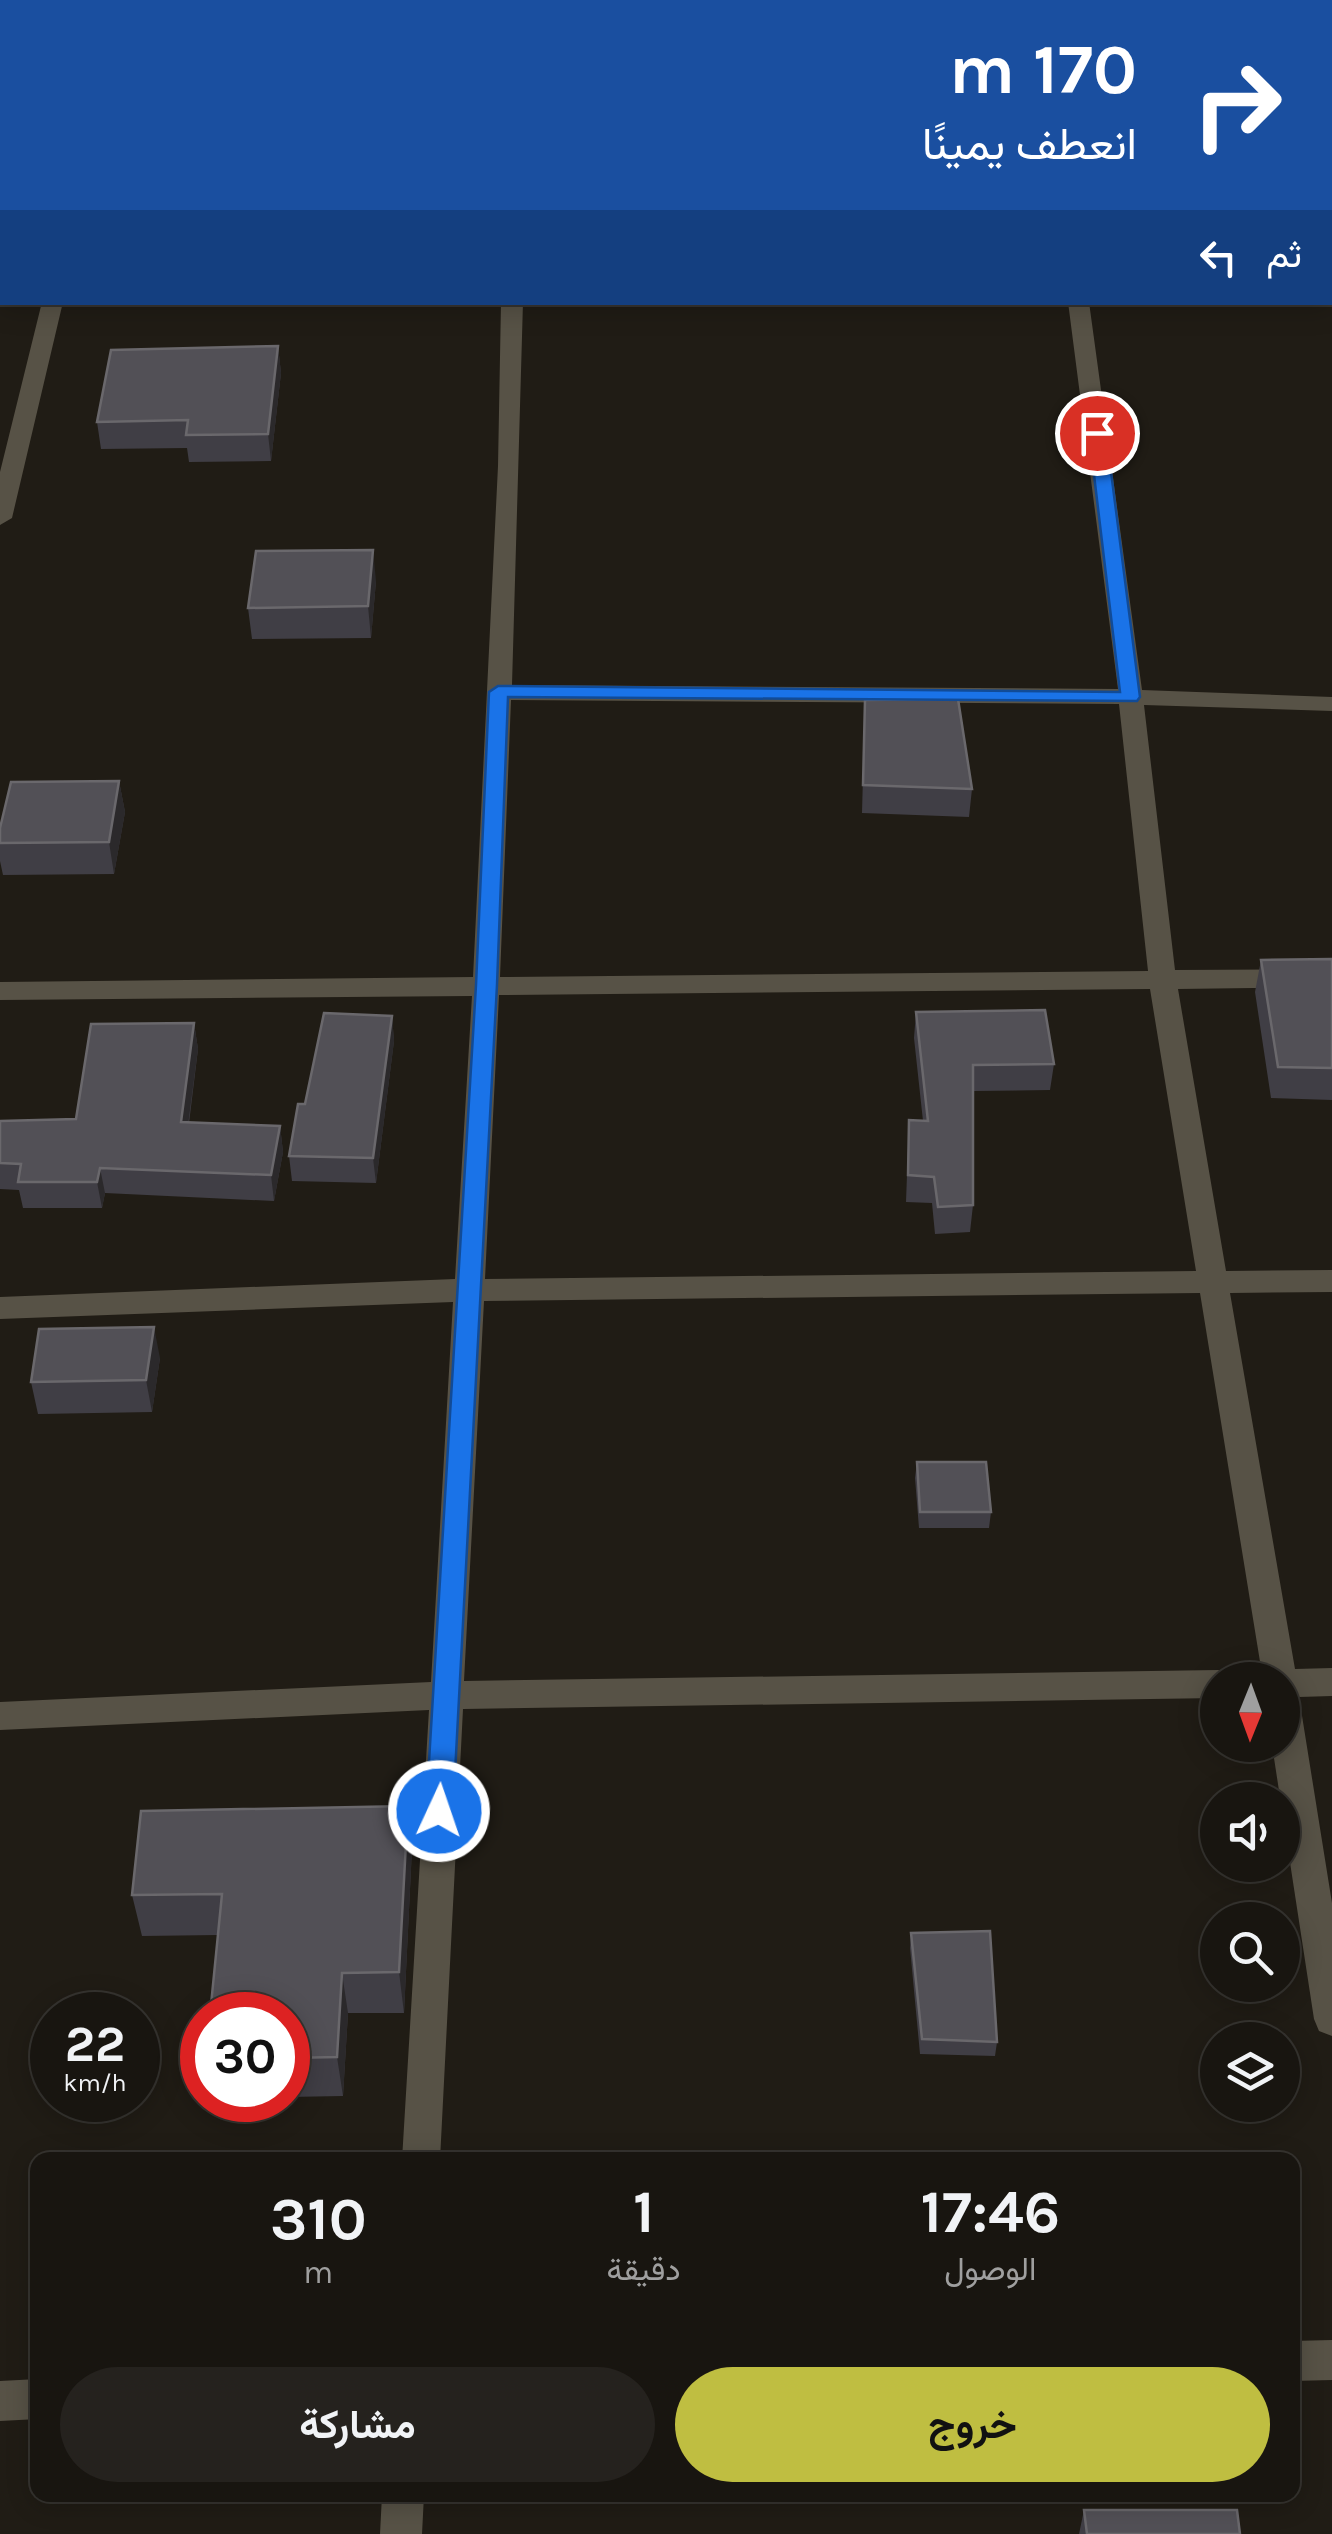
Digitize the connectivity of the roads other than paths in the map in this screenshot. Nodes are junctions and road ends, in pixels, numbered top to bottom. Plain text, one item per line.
1 (52, 305) edge
2 (512, 305) edge
3 (1078, 305) edge
4 (0, 518) edge
5 (498, 692) junction
6 (1130, 697) junction
7 (1332, 704) edge
8 (1162, 977) junction
9 (1332, 978) edge
10 (486, 985) junction
11 (0, 991) edge
12 (1332, 1281) edge
13 (1213, 1282) junction
14 (467, 1290) junction
15 (0, 1308) edge
16 (1278, 1662) edge
17 (1300, 1681) edge
18 (1332, 1682) edge
19 (1200, 1684) edge
20 (445, 1694) junction
21 (0, 1716) edge
22 (1292, 1762) edge
23 (1332, 2019) edge
24 (421, 2152) edge
25 (1332, 2360) edge
26 (1300, 2362) edge
27 (30, 2400) edge
28 (0, 2401) edge
29 (403, 2502) edge
30 (401, 2534) edge

1 - 4 street
2 - 5 street
3 - 6 street
5 - 6 street
5 - 10 street
6 - 7 street
6 - 8 street
8 - 9 street
8 - 10 street
8 - 13 street
10 - 11 street
10 - 14 street
12 - 13 street
13 - 14 street
13 - 16 street
14 - 15 street
14 - 20 street
17 - 18 street
19 - 20 street
20 - 21 street
20 - 24 street
22 - 23 street
25 - 26 street
27 - 28 street
29 - 30 street

